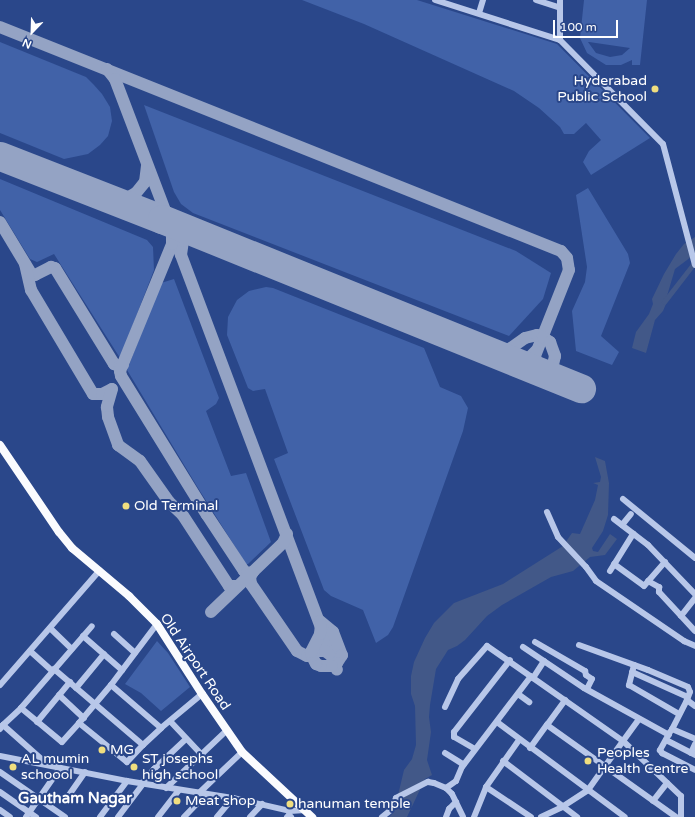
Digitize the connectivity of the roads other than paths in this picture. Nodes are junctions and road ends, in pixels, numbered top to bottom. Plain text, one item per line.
1 (435, 0) edge
2 (483, 0) edge
3 (536, 0) edge
4 (560, 0) edge
5 (560, 8) junction
6 (479, 13) junction
7 (560, 40) junction
8 (695, 265) edge
9 (0, 445) edge
10 (623, 499) dead end
11 (547, 512) dead end
12 (631, 514) dead end
13 (614, 519) dead end
14 (622, 525) junction
15 (633, 534) junction
16 (695, 558) edge
17 (665, 562) junction
18 (614, 564) junction
19 (100, 570) junction
20 (610, 571) dead end
21 (648, 581) junction
22 (695, 594) edge
23 (695, 598) edge
24 (680, 616) junction
25 (157, 624) junction
26 (92, 626) dead end
27 (50, 628) junction
28 (695, 631) edge
29 (114, 634) dead end
30 (83, 636) junction
31 (535, 642) dead end
32 (579, 645) dead end
33 (695, 646) edge
34 (523, 647) dead end
35 (72, 649) junction
36 (30, 651) junction
37 (135, 653) junction
38 (104, 654) junction
39 (510, 660) junction
40 (544, 661) junction
41 (634, 665) junction
42 (53, 670) junction
43 (122, 670) junction
44 (632, 672) junction
45 (532, 677) junction
46 (70, 682) junction
47 (0, 685) edge
48 (111, 685) junction
49 (76, 688) junction
50 (587, 689) junction
51 (202, 694) junction
52 (518, 694) junction
53 (59, 695) junction
54 (688, 698) junction
55 (565, 700) junction
56 (529, 702) dead end
57 (96, 704) junction
58 (695, 706) edge
59 (445, 707) dead end
60 (21, 708) junction
61 (679, 714) junction
62 (84, 718) junction
63 (639, 719) junction
64 (37, 722) junction
65 (170, 722) junction
66 (497, 722) junction
67 (79, 723) junction
68 (547, 725) junction
69 (2, 727) edge
70 (161, 728) junction
71 (226, 732) junction
72 (669, 735) junction
73 (186, 739) junction
74 (695, 739) edge
75 (519, 740) junction
76 (623, 741) junction
77 (695, 744) edge
78 (143, 745) junction
79 (530, 748) junction
80 (475, 749) junction
81 (242, 752) junction
82 (445, 753) dead end
83 (693, 754) edge
84 (202, 755) junction
85 (0, 757) edge
86 (503, 761) junction
87 (464, 765) junction
88 (605, 765) junction
89 (49, 766) junction
90 (60, 768) junction
91 (695, 770) edge
92 (0, 772) edge
93 (85, 772) junction
94 (126, 781) junction
95 (667, 783) junction
96 (142, 784) junction
97 (486, 787) junction
98 (166, 788) junction
99 (446, 788) junction
100 (179, 790) junction
101 (588, 790) junction
102 (0, 792) edge
103 (202, 794) junction
104 (69, 795) dead end
105 (233, 798) junction
106 (38, 799) junction
107 (652, 801) junction
108 (456, 802) junction
109 (262, 804) junction
110 (562, 807) junction
111 (0, 810) edge
112 (305, 810) junction
113 (28, 815) edge
114 (289, 815) edge
115 (477, 816) edge
116 (10, 817) edge
117 (36, 817) edge
118 (64, 817) edge
119 (100, 817) edge
120 (118, 817) edge
121 (158, 817) edge
122 (184, 817) edge
123 (217, 817) edge
124 (250, 817) edge
125 (312, 817) edge
126 (382, 817) edge
127 (446, 817) edge
128 (463, 817) edge
129 (531, 817) edge
130 (541, 817) edge
131 (577, 817) edge
132 (625, 817) edge
133 (676, 817) edge
134 (681, 817) edge

1 - 6 street
2 - 6 street
3 - 5 street
4 - 5 street
5 - 7 street
6 - 7 street
7 - 8 street
9 - 19 main road, Old Airport Road
10 - 16 street
11 - 33 street
12 - 14 street
13 - 14 street
14 - 15 street
15 - 17 street
15 - 18 street
17 - 21 street
17 - 22 street
18 - 20 street
18 - 21 street
19 - 25 main road, Old Airport Road
19 - 27 street
21 - 24 street
23 - 24 street
24 - 28 street
25 - 37 street
25 - 51 main road, Old Airport Road
26 - 30 street
27 - 35 street
27 - 36 street
29 - 37 street
30 - 35 street
30 - 38 street
31 - 50 street
32 - 41 street
34 - 40 street
35 - 42 street
36 - 42 street
36 - 47 street
37 - 43 street
38 - 43 street
38 - 49 street
39 - 45 street
39 - 59 street
39 - 80 street
40 - 45 street
40 - 50 street
41 - 44 street
41 - 54 street
42 - 46 street
42 - 60 street
43 - 48 street
44 - 54 street
44 - 61 street
45 - 52 street
45 - 55 street
46 - 49 street
46 - 53 street
48 - 57 street
48 - 70 street
49 - 57 street
50 - 63 street
51 - 65 street
51 - 71 main road, Old Airport Road
52 - 56 street
52 - 66 street
53 - 62 street
53 - 64 street
54 - 58 street
54 - 61 street
55 - 68 street
55 - 76 street
57 - 62 street
57 - 78 street
60 - 64 street
60 - 69 street
61 - 72 street
62 - 67 street
63 - 72 street
63 - 76 street
64 - 67 street
65 - 70 street
65 - 73 street
66 - 75 street
66 - 80 street
67 - 78 street
68 - 79 street
68 - 88 street
69 - 89 street
70 - 78 street
71 - 81 main road, Old Airport Road
71 - 84 street
72 - 74 street
72 - 83 street
72 - 91 street
73 - 84 street
73 - 96 street
75 - 79 street
75 - 86 street
76 - 88 street
76 - 95 street
77 - 83 street
79 - 101 street
80 - 87 street
81 - 103 street
81 - 112 main road, Old Airport Road
82 - 87 street
84 - 98 street
85 - 89 street
86 - 97 street
86 - 110 street
87 - 99 street
88 - 101 street
88 - 107 street
89 - 90 street
90 - 93 street
90 - 106 street
92 - 106 street
93 - 94 street
93 - 104 street
94 - 96 street
94 - 119 street
95 - 107 street
95 - 134 street
96 - 98 street
96 - 120 street
97 - 115 street
97 - 129 street
98 - 100 street
99 - 108 street
99 - 126 street
100 - 103 street
100 - 121 street
101 - 110 street
101 - 132 street
102 - 113 street
103 - 105 street
103 - 122 street
105 - 109 street
105 - 123 street
106 - 113 street
106 - 118 street
107 - 133 street
108 - 127 street
108 - 128 street
109 - 114 street
109 - 124 street
110 - 130 street
110 - 131 street
111 - 116 street
112 - 114 street
112 - 125 main road, Old Airport Road
113 - 117 street

